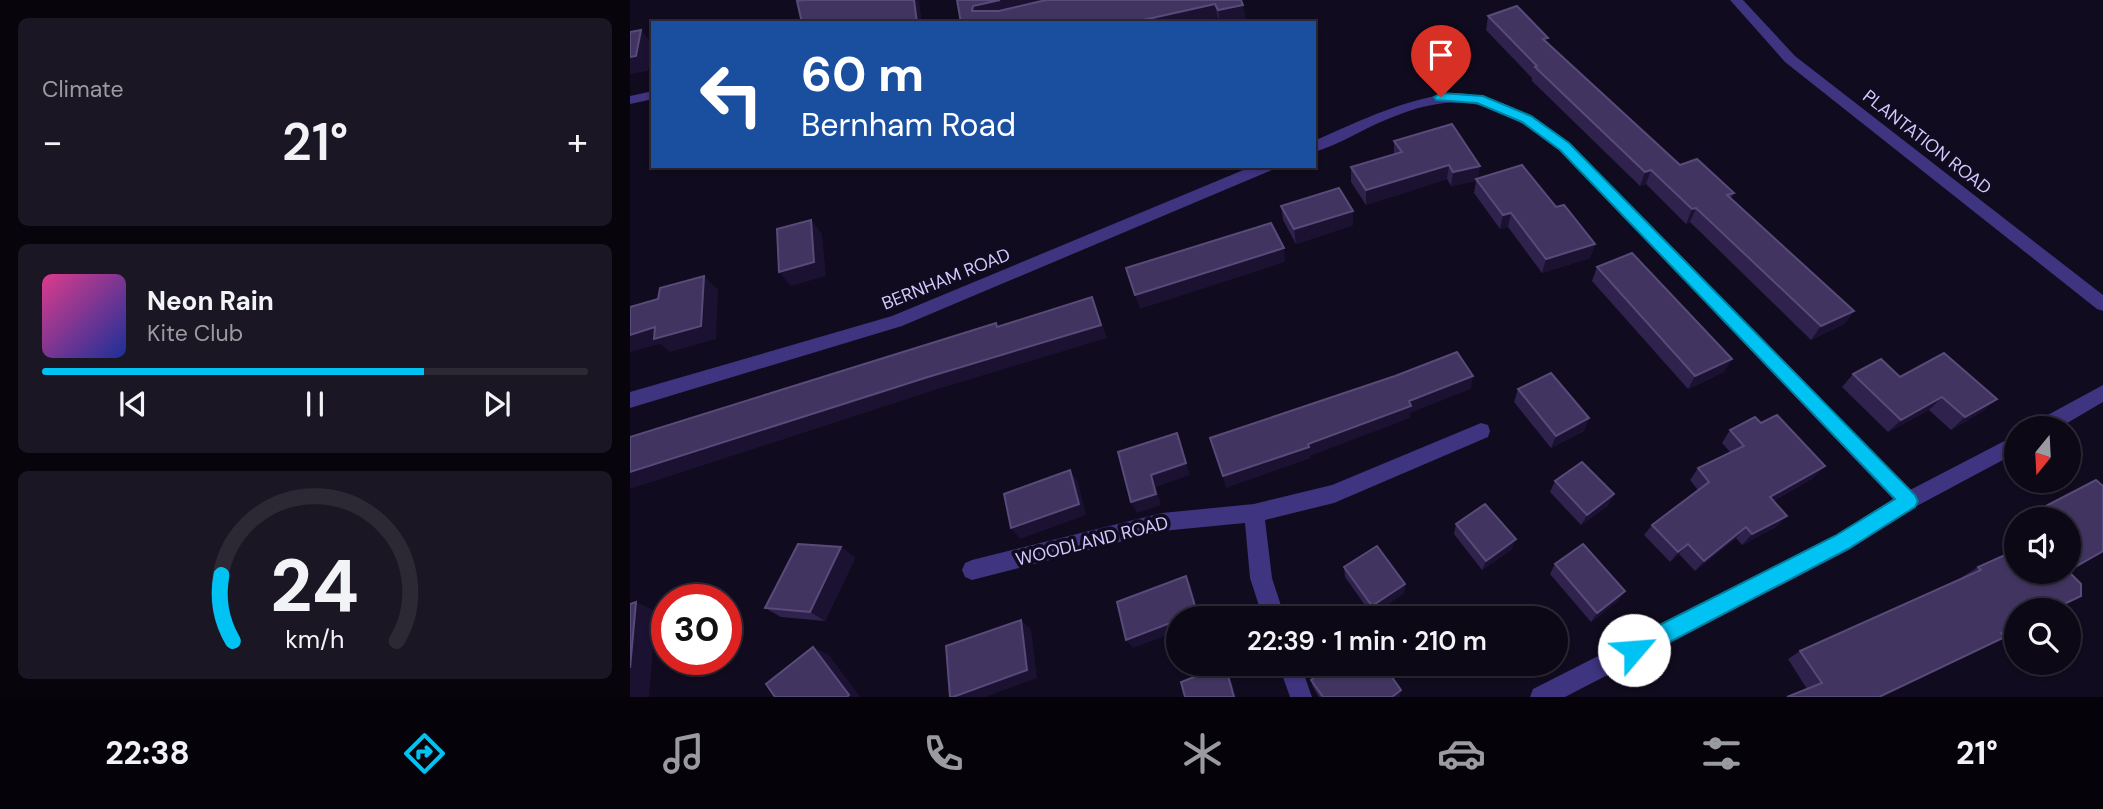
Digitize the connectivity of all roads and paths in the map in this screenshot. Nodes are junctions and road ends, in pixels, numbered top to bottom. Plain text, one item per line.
1 (1736, 0) edge
2 (651, 95) edge
3 (630, 100) edge
4 (1316, 146) edge
5 (1262, 168) edge
6 (2103, 304) edge
7 (2103, 393) edge
8 (630, 400) edge
9 (2063, 416) edge
10 (1482, 431) dead end
11 (2004, 450) edge
12 (1909, 501) junction
13 (1254, 513) junction
14 (972, 570) dead end
15 (1270, 606) edge
16 (1294, 676) edge
17 (1301, 697) edge
18 (1541, 697) edge

1 - 6 street, PLANTATION ROAD
2 - 3 street
4 - 12 street
5 - 8 street, BERNHAM ROAD
7 - 9 street
10 - 13 street, WOODLAND ROAD
11 - 12 street
12 - 18 street
13 - 14 street, WOODLAND ROAD
13 - 15 street
16 - 17 street

